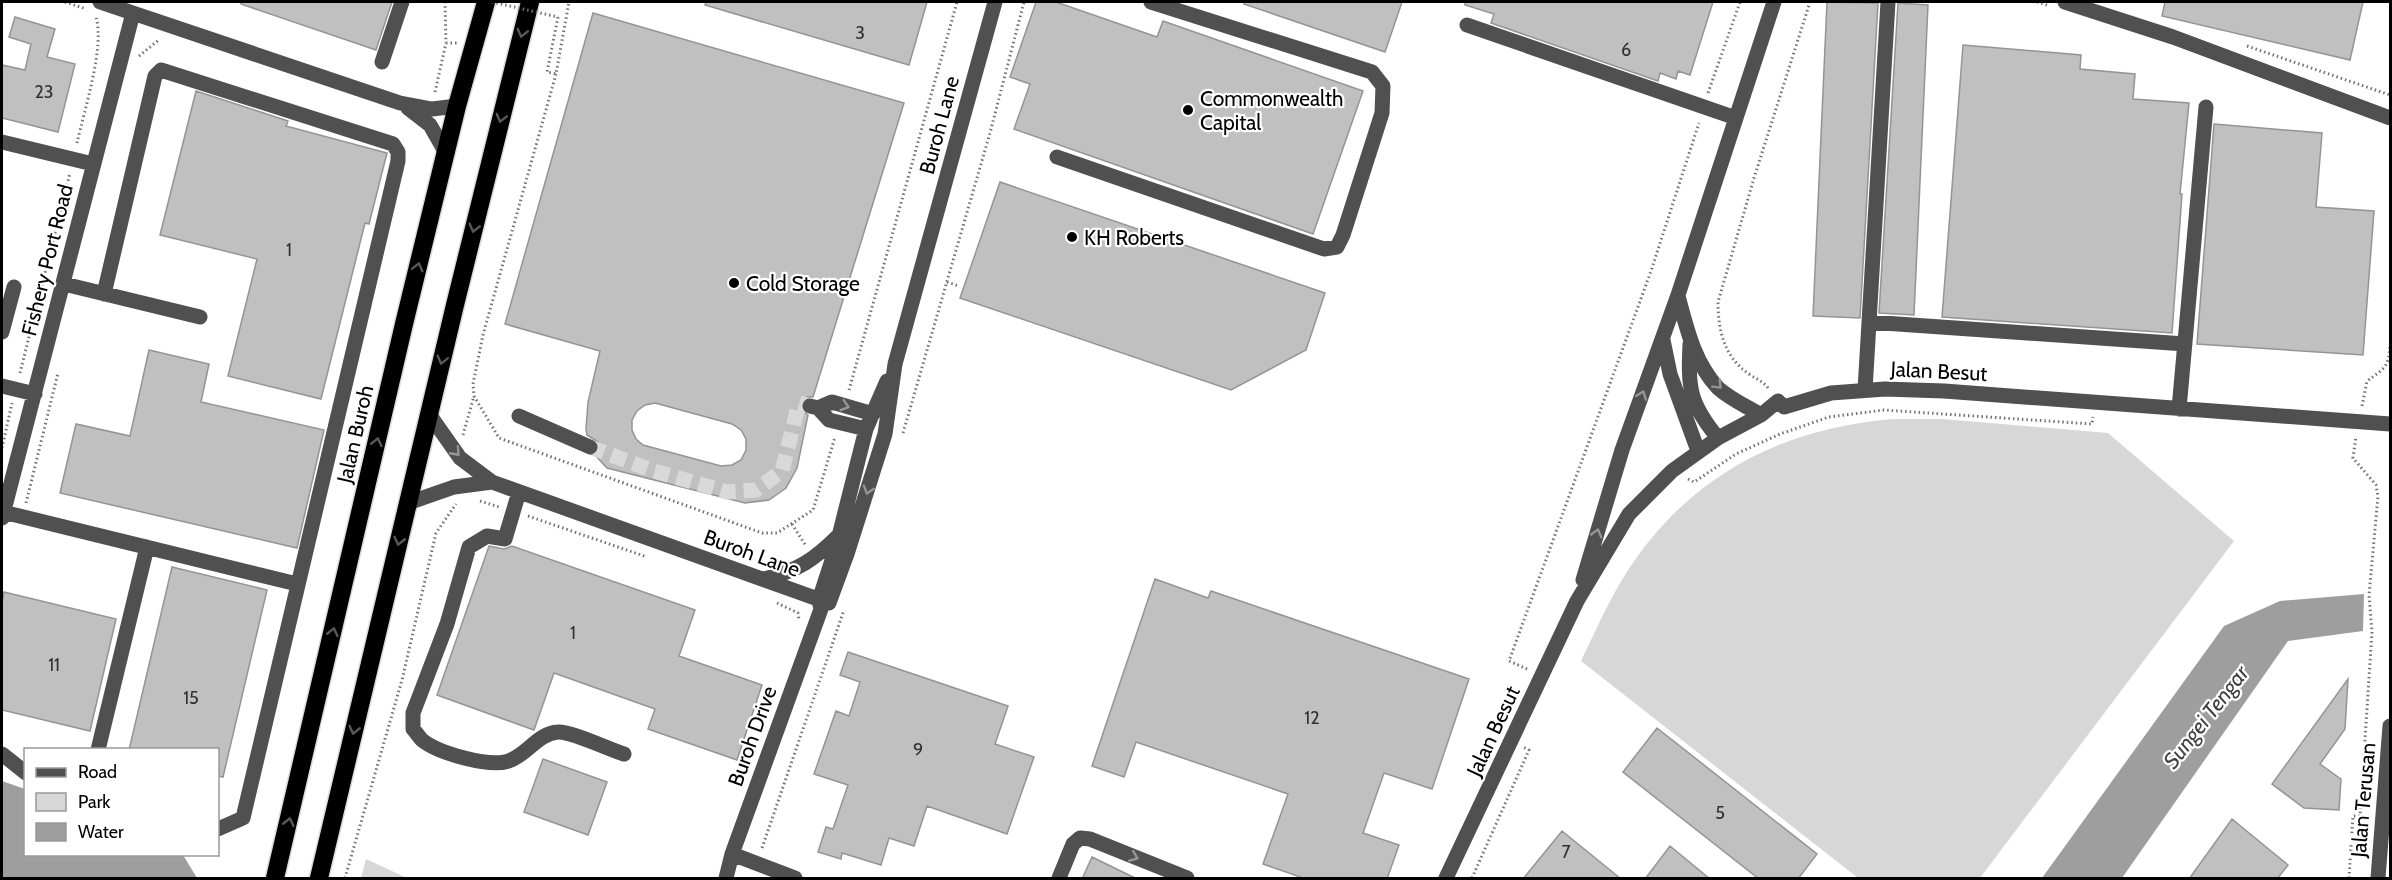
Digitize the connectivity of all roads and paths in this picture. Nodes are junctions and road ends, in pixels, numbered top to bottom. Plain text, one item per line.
1 (65, 2) edge
2 (402, 2) edge
3 (445, 2) edge
4 (486, 2) edge
5 (492, 2) edge
6 (530, 2) edge
7 (569, 2) edge
8 (957, 2) edge
9 (995, 2) edge
10 (1024, 2) edge
11 (1151, 2) edge
12 (1740, 2) edge
13 (1774, 2) edge
14 (1810, 2) edge
15 (1888, 2) edge
16 (2065, 2) edge
17 (94, 6) edge
18 (133, 13) junction
19 (103, 18) dead end
20 (1467, 25) dead end
21 (129, 30) junction
22 (160, 39) dead end
23 (446, 43) junction
24 (460, 43) dead end
25 (382, 62) dead end
26 (556, 74) junction
27 (400, 103) junction
28 (457, 106) junction
29 (1704, 107) junction
30 (2206, 107) dead end
31 (432, 109) junction
32 (1736, 118) junction
33 (2391, 118) edge
34 (2, 142) edge
35 (446, 153) junction
36 (1057, 157) dead end
37 (73, 159) junction
38 (93, 164) junction
39 (947, 282) junction
40 (64, 284) junction
41 (959, 286) dead end
42 (14, 287) dead end
43 (104, 294) junction
44 (1678, 295) junction
45 (200, 317) dead end
46 (1869, 322) junction
47 (2, 332) edge
48 (1663, 338) junction
49 (1690, 341) junction
50 (2185, 344) junction
51 (2391, 344) edge
52 (895, 364) junction
53 (8, 388) edge
54 (1864, 390) junction
55 (34, 394) junction
56 (1778, 401) junction
57 (2095, 404) junction
58 (844, 406) junction
59 (2179, 409) junction
60 (429, 414) junction
61 (873, 414) junction
62 (1761, 415) junction
63 (519, 416) dead end
64 (840, 422) junction
65 (2359, 422) junction
66 (2391, 424) edge
67 (866, 429) junction
68 (1718, 438) junction
69 (901, 439) dead end
70 (590, 447) tunnel mouth
71 (2, 448) edge
72 (1698, 451) junction
73 (9, 463) edge
74 (1672, 471) junction
75 (492, 482) junction
76 (519, 492) junction
77 (472, 498) dead end
78 (464, 501) dead end
79 (408, 503) junction
80 (513, 511) junction
81 (2, 515) edge
82 (838, 536) junction
83 (147, 547) junction
84 (653, 559) dead end
85 (764, 579) junction
86 (297, 584) junction
87 (772, 601) dead end
88 (1577, 601) junction
89 (847, 603) dead end
90 (823, 604) junction
91 (800, 628) dead end
92 (1541, 676) junction
93 (2391, 726) edge
94 (1511, 741) junction
95 (98, 748) edge
96 (2, 754) edge
97 (624, 754) dead end
98 (24, 771) edge
99 (219, 829) edge
100 (732, 854) junction
101 (756, 863) junction
102 (275, 879) edge
103 (320, 879) edge
104 (345, 879) edge
105 (726, 879) edge
106 (795, 879) edge
107 (1059, 879) edge
108 (1187, 879) edge
109 (1446, 879) edge
110 (1472, 879) edge
111 (2349, 879) edge
112 (2378, 879) edge

1 - 17 path
2 - 25 street
3 - 23 path
4 - 28 highway, Jalan Buroh
5 - 26 path, bridge
6 -> 60 highway
7 - 26 path
8 - 58 path
9 - 52 street, Buroh Lane
10 - 39 path
11 - 36 street
12 - 29 path
13 - 32 street, Jalan Besut
14 - 56 path
15 - 46 street
16 - 33 street
17 - 18 street
18 - 21 street, Fishery Port Road
18 - 27 street
19 - 37 path
20 - 29 street
21 - 22 path
21 - 38 street, Fishery Port Road
23 - 24 path
23 - 31 path
26 - 64 path
27 - 31 street
27 - 35 street
28 - 31 street
28 - 35 highway, Jalan Buroh
29 - 32 street
29 - 92 path
30 - 50 street
32 - 44 street, Jalan Besut
34 - 37 street
102 -> 35 highway, Jalan Buroh
37 - 38 street
37 - 53 path
38 - 40 street, Fishery Port Road
39 - 41 path
39 - 69 path
40 - 43 street
40 - 55 street, Fishery Port Road
42 - 47 street
43 - 45 street
43 - 86 street
44 - 48 street, Jalan Besut
44 - 49 street
46 - 50 street
46 - 54 street
48 - 72 street
88 -> 48 street, Jalan Besut
49 -> 62 street
49 - 68 street
50 - 59 street
51 - 65 path
52 - 61 street
52 -> 90 street
53 - 55 street
53 - 71 path
54 - 56 street, Jalan Besut
54 - 57 street, Jalan Besut
55 - 73 street, Fishery Port Road
56 - 62 street, Jalan Besut
57 - 59 street, Jalan Besut
57 - 74 path
58 -> 61 street
58 - 64 street
59 - 65 street, Jalan Besut
60 -> 75 street, Buroh Lane
60 - 79 highway
61 - 67 street
62 - 68 street, Jalan Besut
63 - 70 street
64 - 67 street
65 - 66 street, Jalan Besut
65 - 111 path
67 - 82 street
68 - 72 street, Jalan Besut
72 - 74 street, Jalan Besut
73 - 81 street, Fishery Port Road
74 - 88 street, Jalan Besut
75 - 76 street, Buroh Lane
75 - 79 street, Buroh Lane
76 - 80 street
76 - 85 street, Buroh Lane
77 - 80 path
78 - 104 path
79 -> 103 highway
80 - 84 path
80 - 97 street
81 - 83 street
82 - 85 street
82 - 90 street, Buroh Drive
83 - 86 street
83 - 95 street
85 - 90 street, Buroh Lane
86 - 99 street
87 - 91 path
88 - 92 street, Jalan Besut
89 - 101 path
90 - 100 street, Buroh Drive
92 - 94 street, Jalan Besut
93 - 112 street, Jalan Terusan
94 - 109 street, Jalan Besut
94 - 110 path
96 - 98 street
100 - 101 street
100 - 105 street, Buroh Drive
101 - 106 street
107 -> 108 street

